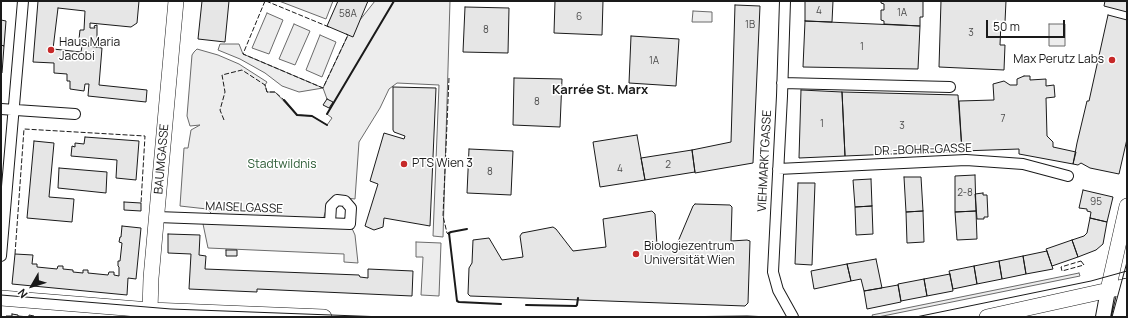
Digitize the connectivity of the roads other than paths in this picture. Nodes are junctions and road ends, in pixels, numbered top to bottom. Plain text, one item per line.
1 (23, 1) edge
2 (176, 1) edge
3 (785, 1) edge
4 (782, 83) junction
5 (950, 87) dead end
6 (1, 109) edge
7 (14, 110) junction
8 (75, 114) dead end
9 (778, 169) junction
10 (1068, 176) dead end
11 (1127, 206) edge
12 (157, 217) junction
13 (330, 224) dead end
14 (1, 256) edge
15 (1127, 285) edge
16 (1108, 290) junction
17 (1, 298) edge
18 (150, 314) edge
19 (324, 317) edge
20 (793, 317) edge
21 (987, 317) edge
22 (1103, 317) edge
23 (1118, 317) edge

1 - 7 street
2 - 12 main road, BAUMGASSE
3 - 4 street, VIEHMARKTGASSE
4 - 5 street
4 - 9 street, VIEHMARKTGASSE
6 - 7 street
7 - 8 street
7 - 14 street
9 - 10 street, DR.-BOHR-GASSE
9 - 20 street, VIEHMARKTGASSE
11 - 16 main road
12 - 13 street, MAISELGASSE
12 - 18 main road, BAUMGASSE
15 - 16 main road
15 - 23 main road
16 - 21 main road
16 - 22 main road
17 - 18 main road
18 - 19 main road

